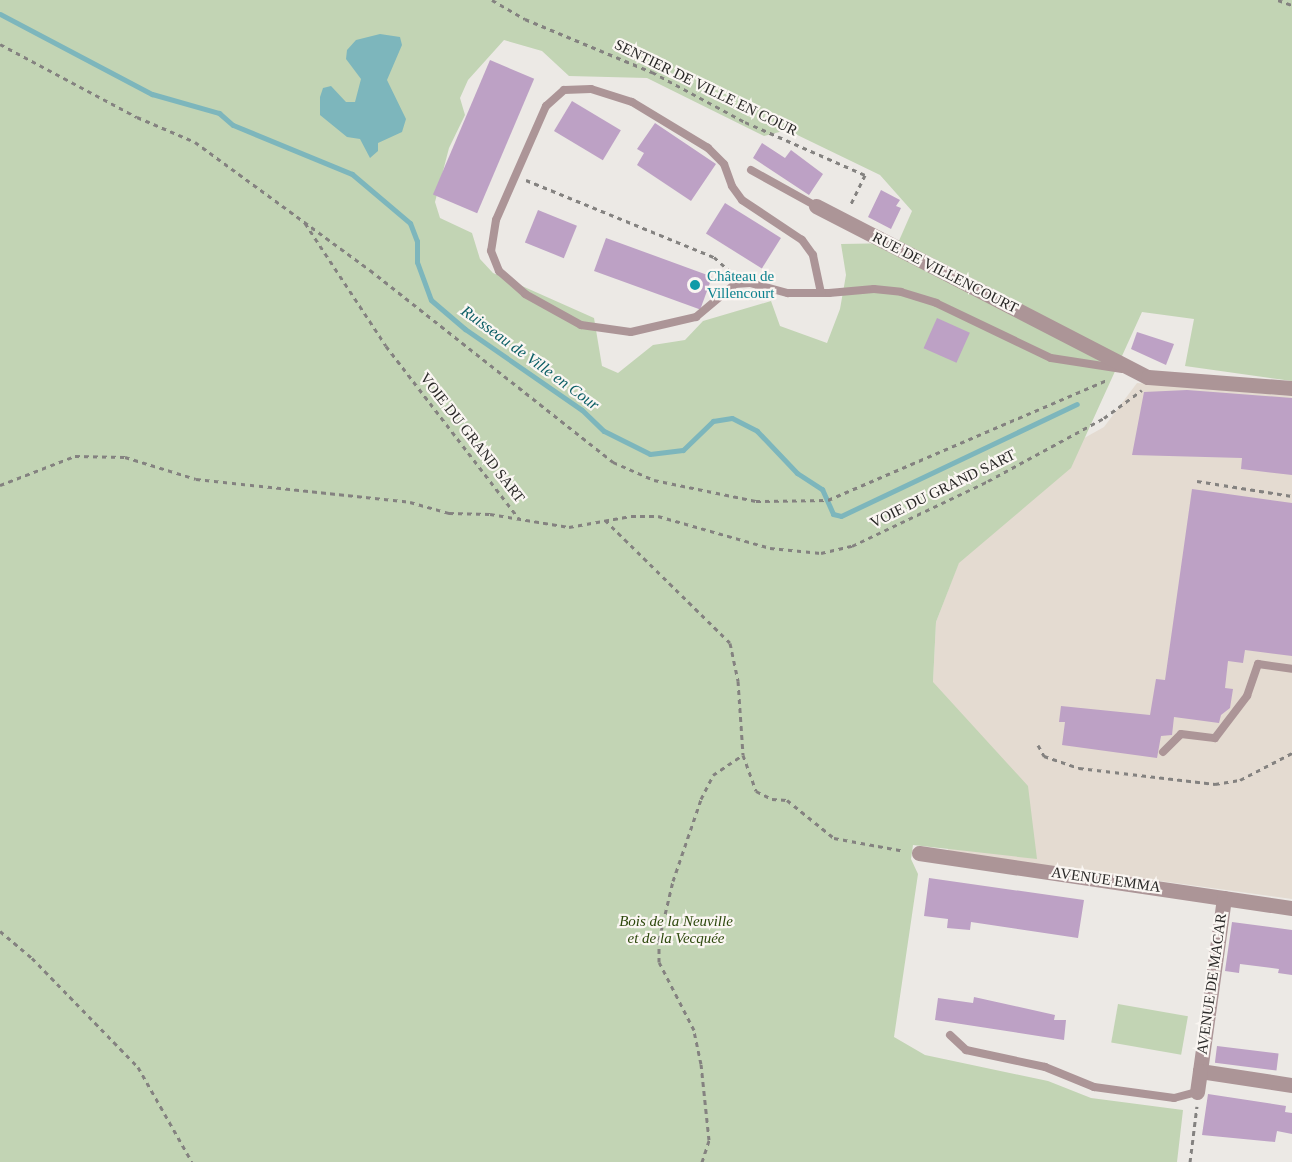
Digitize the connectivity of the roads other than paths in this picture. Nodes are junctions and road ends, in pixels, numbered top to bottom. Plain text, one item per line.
1 (751, 170) dead end
2 (816, 206) joint
3 (821, 293) junction
4 (1144, 375) junction
5 (1292, 388) edge
6 (1292, 669) edge
7 (1163, 752) dead end
8 (919, 853) road end
9 (1224, 898) junction
10 (1292, 908) edge
11 (950, 1035) dead end
12 (1200, 1071) junction
13 (1292, 1085) edge
14 (1197, 1092) joint

1 - 2 lane, RUE DE VILLENCOURT
2 - 4 street, RUE DE VILLENCOURT
3 - 3 lane, RUE DE VILLENCOURT
3 - 4 lane, RUE DE VILLENCOURT
4 - 5 street, RUE DE VILLENCOURT
6 - 7 lane
8 - 9 street, AVENUE EMMA
9 - 10 street, AVENUE EMMA
9 - 12 street, AVENUE DE MACAR
11 - 14 lane
12 - 13 street, AVENUE DE MACAR
12 - 14 street, AVENUE DE MACAR

